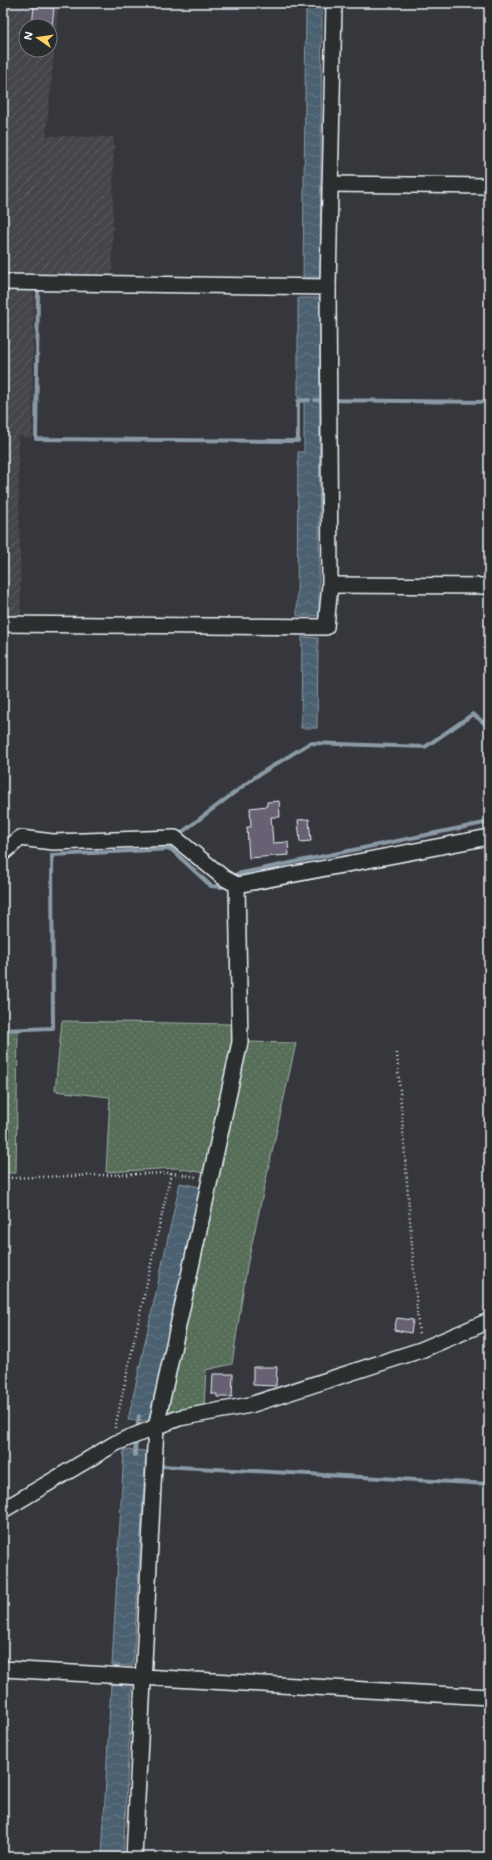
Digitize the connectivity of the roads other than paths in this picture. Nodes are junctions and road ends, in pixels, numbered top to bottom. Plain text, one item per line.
1 (334, 3) edge
2 (330, 184) junction
3 (489, 186) edge
4 (3, 282) edge
5 (328, 287) junction
6 (330, 585) junction
7 (489, 586) edge
8 (3, 624) edge
9 (489, 837) edge
10 (3, 853) edge
11 (237, 886) junction
12 (489, 1321) edge
13 (150, 1429) junction
14 (3, 1510) edge
15 (3, 1669) edge
16 (129, 1677) junction
17 (489, 1697) edge
18 (134, 1857) edge

1 - 2 street
2 - 3 street
2 - 5 street
4 - 5 street
5 - 6 street
6 - 7 street
6 - 8 street
9 - 11 street
10 - 11 street
11 - 13 street
12 - 13 street
13 - 14 street
13 - 16 street
15 - 16 street
16 - 17 street
16 - 18 street

